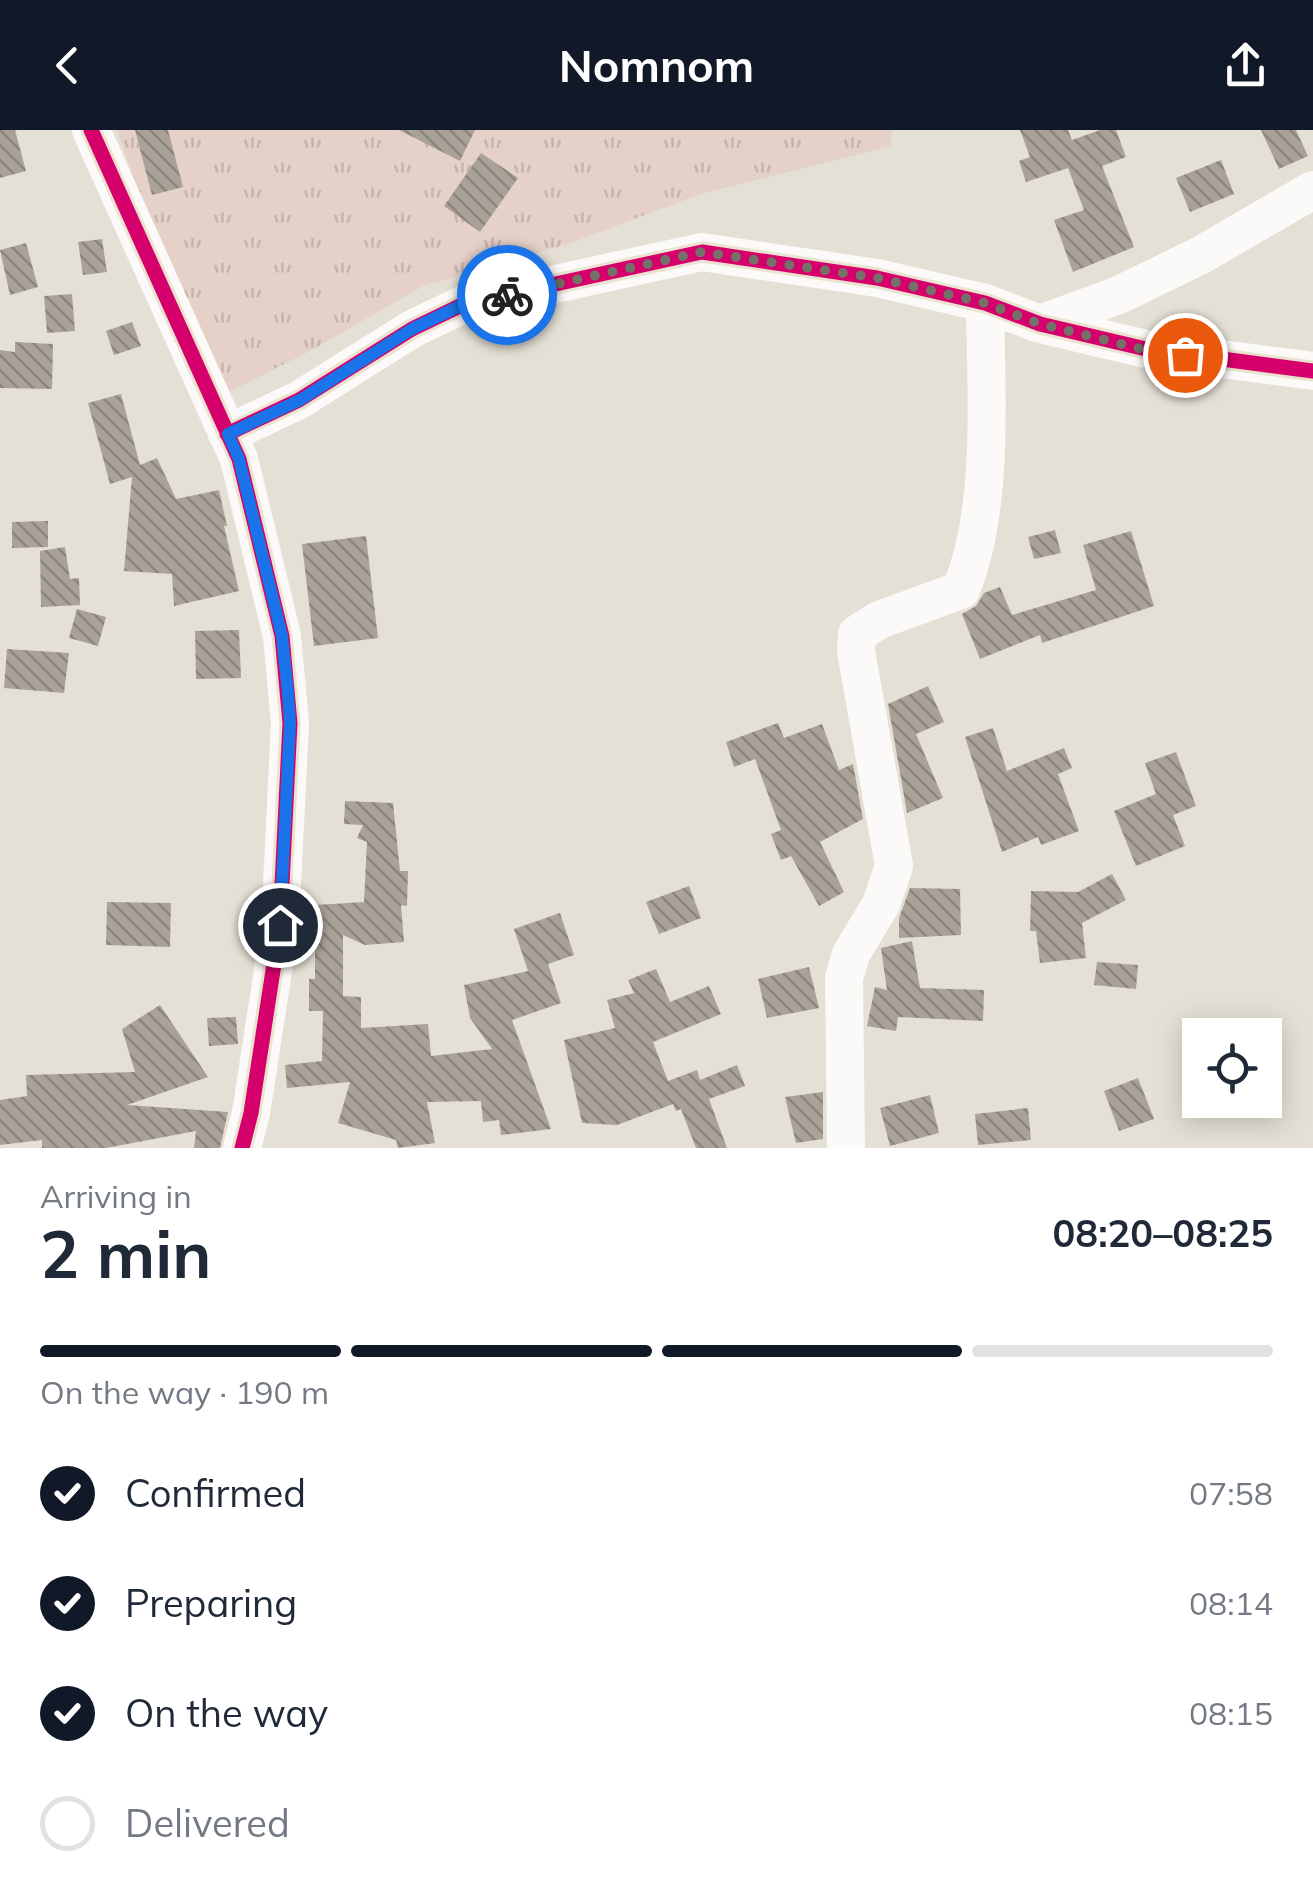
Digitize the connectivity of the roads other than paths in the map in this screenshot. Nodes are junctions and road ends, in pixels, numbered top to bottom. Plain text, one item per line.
1 (91, 130) edge
2 (1313, 190) edge
3 (985, 303) junction
4 (1040, 324) junction
5 (1313, 371) edge
6 (228, 434) junction
7 (242, 1148) edge
8 (846, 1148) edge

1 - 6 street
2 - 4 street
3 - 4 street
3 - 6 street
3 - 8 street
4 - 5 street
6 - 7 street

